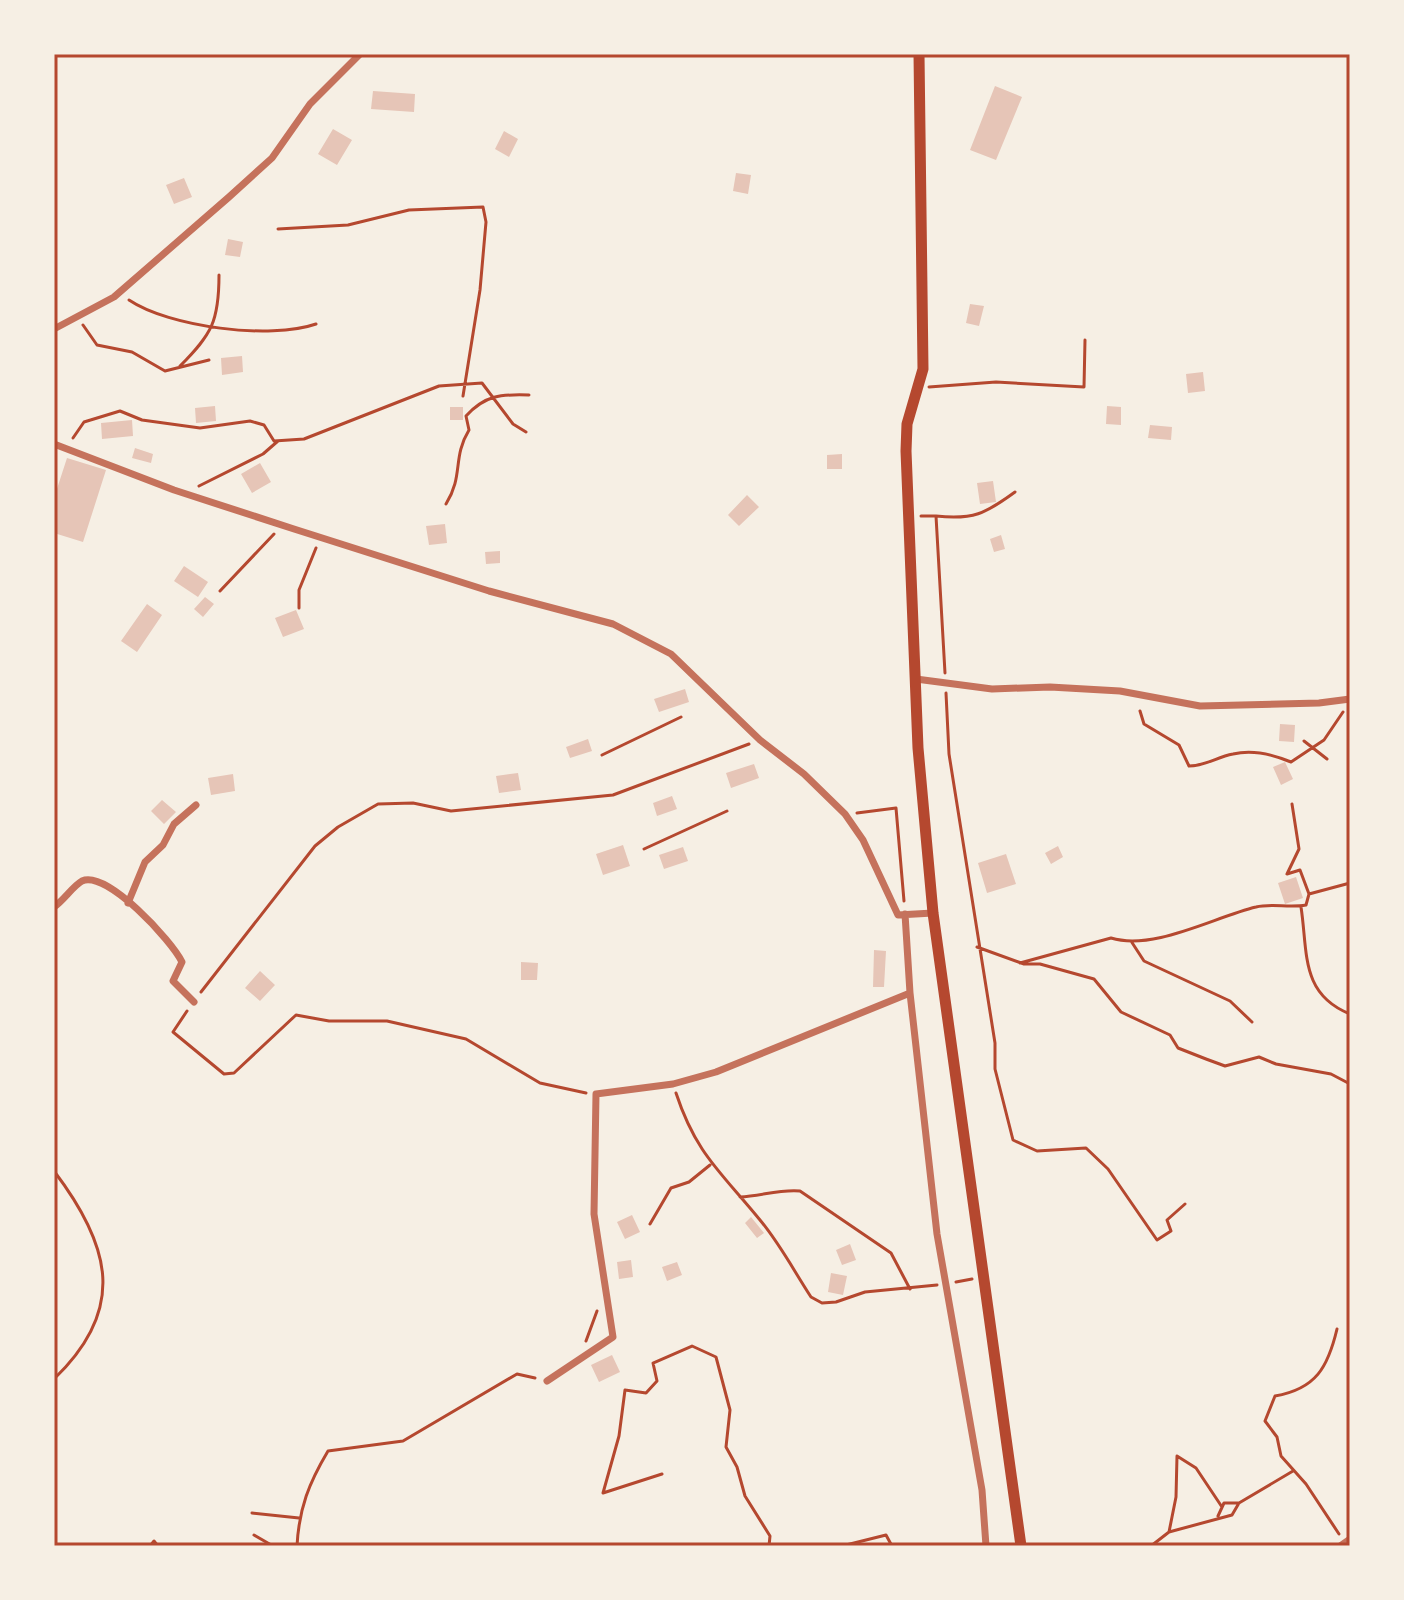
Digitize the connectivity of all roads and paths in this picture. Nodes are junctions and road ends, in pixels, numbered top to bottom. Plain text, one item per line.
1 (360, 54) edge
2 (919, 54) edge
3 (278, 229) dead end
4 (219, 275) dead end
5 (120, 293) junction
6 (80, 318) junction
7 (316, 324) dead end
8 (213, 327) junction
9 (54, 329) edge
10 (1085, 340) dead end
11 (209, 360) dead end
12 (179, 367) junction
13 (464, 383) junction
14 (917, 388) junction
15 (529, 395) dead end
16 (463, 396) dead end
17 (492, 396) junction
18 (526, 432) dead end
19 (278, 441) junction
20 (54, 444) edge
21 (65, 448) junction
22 (1015, 492) dead end
23 (186, 493) junction
24 (446, 504) dead end
25 (907, 516) junction
26 (936, 516) junction
27 (282, 525) junction
28 (321, 537) junction
29 (220, 591) dead end
30 (299, 608) dead end
31 (916, 679) junction
32 (945, 683) junction
33 (1350, 701) edge
34 (1140, 711) dead end
35 (681, 717) dead end
36 (760, 740) junction
37 (1304, 741) dead end
38 (1315, 746) junction
39 (602, 755) dead end
40 (1327, 759) dead end
41 (1292, 804) dead end
42 (196, 805) dead end
43 (727, 811) dead end
44 (845, 814) junction
45 (644, 849) dead end
46 (1350, 883) edge
47 (1309, 894) junction
48 (128, 903) junction
49 (1301, 906) junction
50 (54, 907) edge
51 (933, 913) junction
52 (905, 914) junction
53 (1131, 941) junction
54 (977, 947) junction
55 (1020, 963) junction
56 (910, 993) junction
57 (194, 1002) junction
58 (1350, 1014) edge
59 (1252, 1022) dead end
60 (673, 1084) junction
61 (1350, 1084) edge
62 (596, 1094) junction
63 (710, 1165) junction
64 (54, 1171) edge
65 (740, 1197) junction
66 (1185, 1204) dead end
67 (650, 1224) dead end
68 (984, 1277) junction
69 (946, 1284) junction
70 (910, 1289) junction
71 (607, 1299) junction
72 (1337, 1329) dead end
73 (581, 1359) junction
74 (54, 1379) edge
75 (547, 1381) joint
76 (1293, 1471) junction
77 (662, 1474) dead end
78 (1239, 1503) junction
79 (1222, 1507) junction
80 (252, 1513) dead end
81 (1218, 1516) junction
82 (299, 1518) junction
83 (1169, 1532) junction
84 (254, 1535) dead end
85 (1344, 1543) edge
86 (150, 1546) edge
87 (158, 1546) edge
88 (273, 1546) edge
89 (297, 1546) edge
90 (769, 1546) edge
91 (842, 1546) edge
92 (892, 1546) edge
93 (986, 1546) edge
94 (1021, 1546) edge
95 (1151, 1546) edge

1 - 5 street
2 - 14 highway
3 - 13 path
4 - 8 path
5 - 6 street
5 - 8 path
6 - 9 street
6 - 12 path
7 - 8 path
8 - 12 path
10 - 14 path
11 - 12 path
13 - 16 path
13 - 17 path
13 - 19 path
14 - 25 highway
15 - 17 path
17 - 18 path
17 - 24 path
19 - 21 path
19 - 23 path
20 - 21 street
21 - 23 street
22 - 26 path
23 - 27 street
25 - 26 path
25 - 31 highway
26 - 32 path
27 - 28 street
27 - 29 path
28 - 30 path
28 - 36 street
31 - 32 street
31 - 51 highway
32 - 33 street
32 - 54 path
33 - 38 path
34 - 38 path
35 - 39 path
36 - 44 street
36 - 57 path
37 - 38 path
38 - 40 path
41 - 47 path
42 - 48 street
43 - 45 path
44 - 52 street
44 - 52 path
46 - 47 path
47 - 49 path
48 - 50 street
48 - 57 street
49 - 53 path
49 - 58 path
51 - 52 street
51 - 68 highway
52 - 56 street
53 - 55 path
53 - 59 path
54 - 55 path
54 - 66 path
55 - 61 path
56 - 60 street
56 - 69 street
57 - 62 path
60 - 62 street
60 - 63 path
62 - 71 street
63 - 65 path
63 - 67 path
64 - 74 path
65 - 70 path
65 - 70 path
68 - 69 path
68 - 94 highway
69 - 70 path
69 - 93 street
71 - 73 path
71 - 73 street
72 - 76 path
73 - 75 street
75 - 82 path
76 - 78 path
76 - 85 path
77 - 90 path
78 - 79 path
78 - 81 path
79 - 81 path
79 - 83 path
80 - 82 path
81 - 83 path
82 - 89 path
83 - 95 path
84 - 88 path
86 - 87 path
91 - 92 path

